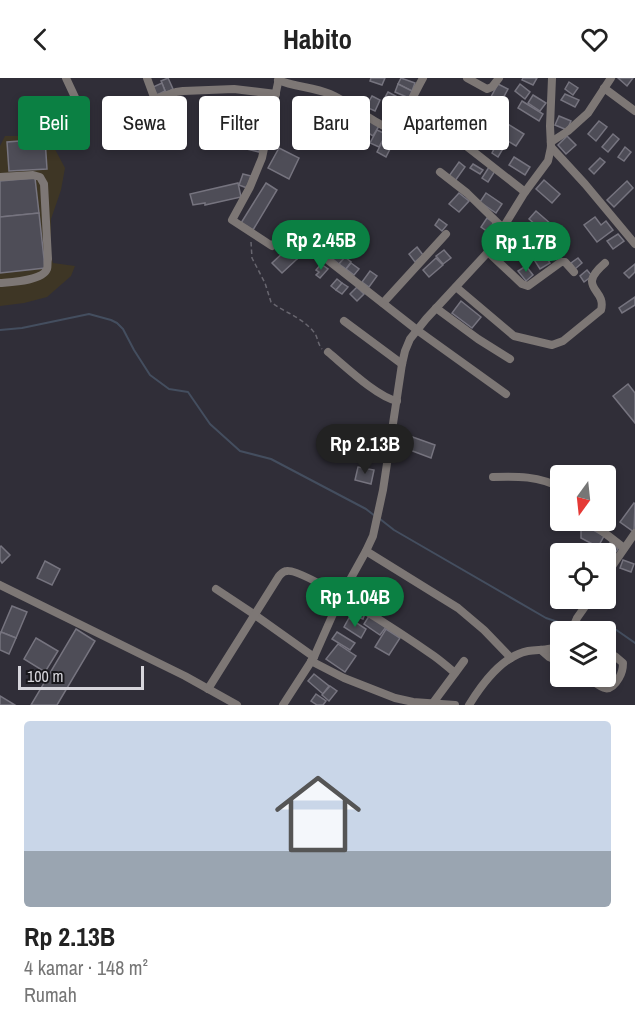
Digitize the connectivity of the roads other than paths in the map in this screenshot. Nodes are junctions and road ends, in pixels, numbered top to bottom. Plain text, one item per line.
1 (66, 78) edge
2 (147, 78) edge
3 (423, 78) edge
4 (467, 78) edge
5 (499, 78) edge
6 (552, 78) edge
7 (612, 78) edge
8 (279, 79) edge
9 (604, 88) junction
10 (276, 94) junction
11 (74, 96) edge
12 (635, 111) edge
13 (550, 144) junction
14 (471, 150) edge
15 (440, 172) dead end
16 (0, 177) edge
17 (525, 192) junction
18 (503, 228) junction
19 (284, 232) dead end
20 (446, 234) dead end
21 (635, 244) edge
22 (488, 252) junction
23 (324, 257) dead end
24 (605, 263) dead end
25 (574, 272) dead end
26 (0, 283) edge
27 (456, 287) junction
28 (383, 303) junction
29 (436, 308) junction
30 (344, 321) dead end
31 (417, 330) junction
32 (327, 352) road end
33 (510, 359) dead end
34 (402, 364) junction
35 (506, 394) dead end
36 (397, 401) junction
37 (493, 477) dead end
38 (550, 482) edge
39 (602, 531) edge
40 (635, 533) edge
41 (624, 548) junction
42 (366, 551) junction
43 (616, 560) edge
44 (0, 585) edge
45 (216, 589) dead end
46 (341, 596) junction
47 (255, 615) junction
48 (550, 649) edge
49 (541, 650) junction
50 (550, 657) edge
51 (616, 657) edge
52 (511, 658) junction
53 (312, 659) junction
54 (464, 661) dead end
55 (455, 673) junction
56 (616, 683) edge
57 (208, 689) junction
58 (392, 701) edge
59 (433, 703) junction
60 (237, 705) edge
61 (283, 705) edge
62 (455, 705) edge
63 (468, 705) edge

1 - 11 street
2 - 10 street
3 - 8 street
4 - 5 street
6 - 13 street
7 - 9 street
8 - 10 street
9 - 12 street
9 - 13 street
10 - 19 street
13 - 17 street
13 - 21 street
14 - 17 street
15 - 18 street
16 - 26 street
17 - 18 street
18 - 22 street
20 - 28 street
22 - 25 street
22 - 27 street
23 - 28 street
24 - 27 street
27 - 29 street
28 - 31 street
29 - 31 street
29 - 33 street
30 - 34 street
31 - 34 street
31 - 35 street
32 - 36 street
34 - 36 street
36 - 42 street
37 - 38 street
39 - 41 street
40 - 41 street
41 - 43 street
42 - 46 street
42 - 52 street
44 - 57 street
45 - 47 street
46 - 47 street
46 - 53 street
46 - 55 street
47 - 53 street
47 - 57 street
48 - 49 street
49 - 50 street
49 - 52 street
51 - 56 street
52 - 63 street
53 - 58 street
53 - 61 street
54 - 55 street
55 - 59 street
57 - 60 street
58 - 59 street
59 - 62 street

